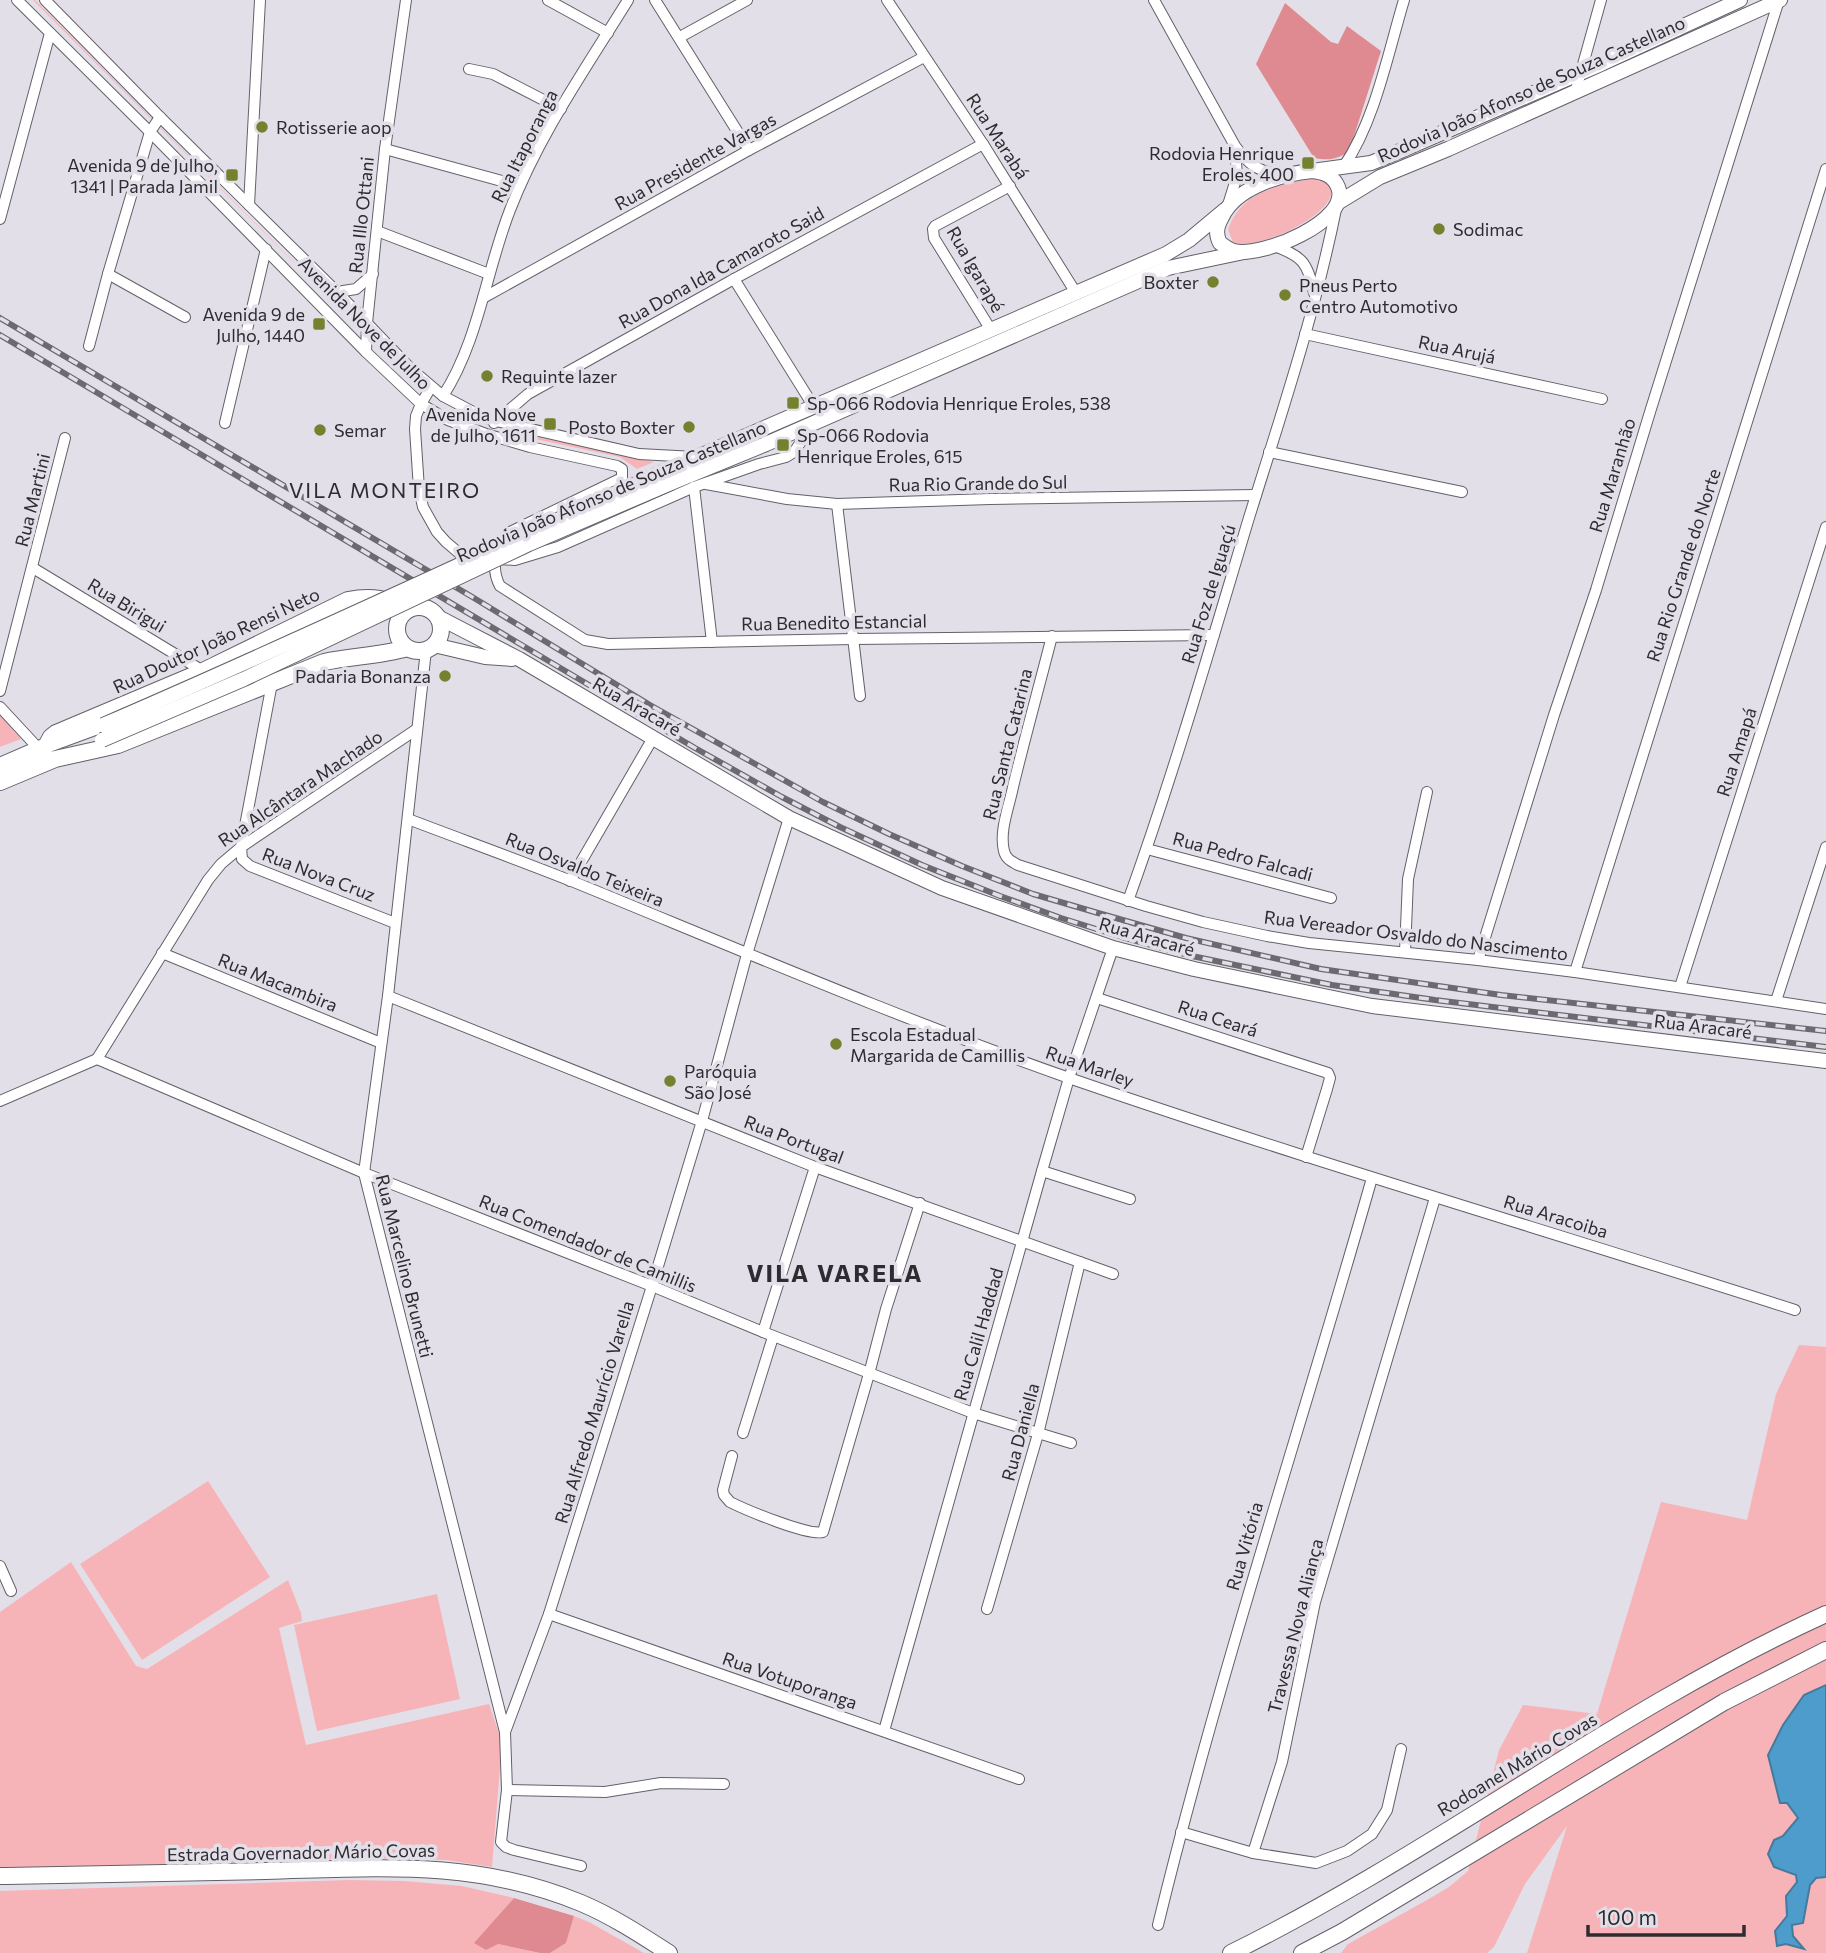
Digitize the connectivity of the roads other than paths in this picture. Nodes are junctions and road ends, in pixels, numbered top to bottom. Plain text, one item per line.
1 (18, 0) edge
2 (45, 0) edge
3 (260, 0) edge
4 (406, 0) edge
5 (548, 0) edge
6 (628, 0) edge
7 (655, 0) edge
8 (747, 0) edge
9 (887, 0) edge
10 (1154, 0) edge
11 (1404, 0) edge
12 (1601, 0) edge
13 (1741, 0) edge
14 (1779, 0) edge
15 (50, 33) junction
16 (608, 33) junction
17 (680, 37) junction
18 (924, 57) junction
19 (469, 69) dead end
20 (1579, 74) junction
21 (1574, 93) junction
22 (561, 109) junction
23 (159, 117) junction
24 (150, 132) junction
25 (983, 144) junction
26 (1235, 146) junction
27 (385, 149) junction
28 (749, 150) junction
29 (1344, 166) junction
30 (1826, 169) edge
31 (1312, 171) junction
32 (1290, 174) junction
33 (520, 186) junction
34 (1010, 187) junction
35 (249, 205) junction
36 (1337, 205) junction
37 (1226, 208) junction
38 (0, 219) edge
39 (377, 231) junction
40 (1272, 245) junction
41 (266, 249) junction
42 (1244, 252) junction
43 (108, 274) junction
44 (373, 274) junction
45 (489, 274) junction
46 (733, 279) junction
47 (337, 292) junction
48 (1076, 293) junction
49 (1315, 296) junction
50 (483, 298) junction
51 (185, 317) dead end
52 (367, 323) junction
53 (991, 330) junction
54 (1305, 334) junction
55 (89, 346) dead end
56 (366, 352) junction
57 (431, 387) junction
58 (443, 396) junction
59 (1602, 399) dead end
60 (421, 404) junction
61 (814, 407) junction
62 (496, 421) junction
63 (225, 423) dead end
64 (813, 424) junction
65 (485, 434) junction
66 (65, 438) dead end
67 (1269, 452) junction
68 (698, 457) junction
69 (668, 477) junction
70 (698, 485) junction
71 (1462, 492) dead end
72 (1256, 495) junction
73 (837, 504) junction
74 (1826, 527) edge
75 (495, 558) junction
76 (33, 568) junction
77 (409, 610) junction
78 (438, 617) junction
79 (1214, 635) junction
80 (1052, 636) junction
81 (854, 639) junction
82 (712, 642) junction
83 (407, 648) junction
84 (430, 648) junction
85 (519, 659) junction
86 (203, 671) junction
87 (272, 683) junction
88 (0, 691) edge
89 (860, 695) dead end
90 (0, 707) edge
91 (417, 729) junction
92 (653, 737) junction
93 (47, 751) junction
94 (0, 766) edge
95 (0, 782) edge
96 (1427, 792) dead end
97 (789, 818) junction
98 (408, 819) junction
99 (241, 847) junction
100 (1826, 847) edge
101 (1147, 849) junction
102 (1009, 860) joint
103 (570, 881) junction
104 (1331, 898) dead end
105 (1128, 901) junction
106 (395, 923) junction
107 (1113, 948) junction
108 (1405, 952) junction
109 (162, 953) junction
110 (747, 954) junction
111 (1478, 960) junction
112 (1575, 972) junction
113 (1680, 987) junction
114 (388, 996) junction
115 (1097, 998) junction
116 (1776, 1001) junction
117 (1826, 1009) edge
118 (381, 1043) junction
119 (97, 1059) junction
120 (1826, 1061) edge
121 (1069, 1078) junction
122 (0, 1101) edge
123 (702, 1121) junction
124 (1306, 1157) junction
125 (815, 1167) junction
126 (1042, 1171) junction
127 (364, 1173) junction
128 (1372, 1178) junction
129 (1435, 1198) junction
130 (1130, 1199) dead end
131 (920, 1203) junction
132 (1022, 1242) junction
133 (1080, 1262) junction
134 (1113, 1274) dead end
135 (652, 1286) junction
136 (1795, 1310) dead end
137 (768, 1334) junction
138 (869, 1374) junction
139 (973, 1413) junction
140 (743, 1433) dead end
141 (1038, 1434) junction
142 (1071, 1443) dead end
143 (732, 1456) dead end
144 (0, 1566) edge
145 (11, 1591) dead end
146 (987, 1609) dead end
147 (549, 1614) junction
148 (1826, 1614) edge
149 (1826, 1650) edge
150 (884, 1731) junction
151 (505, 1732) junction
152 (1401, 1749) dead end
153 (1019, 1779) dead end
154 (724, 1784) dead end
155 (507, 1790) junction
156 (1181, 1832) junction
157 (1253, 1853) junction
158 (581, 1866) dead end
159 (0, 1875) edge
160 (1158, 1925) dead end
161 (669, 1953) edge
162 (1231, 1953) edge
163 (1302, 1953) edge

1 - 15 street, Avenida Nove de Julho
2 - 23 street, Avenida Nove de Julho
3 - 35 street
4 - 27 street, Rua Illo Ottani
5 - 16 street
6 - 16 street, Rua Itaporanga
7 - 17 street
8 - 17 street
9 - 18 street, Rua Marabá
10 - 26 street
11 - 29 street
12 - 20 street
13 - 20 main road, Rodovia João Afonso de Souza Castellano
14 - 21 main road, Rodovia João Afonso de Souza Castellano
14 - 111 street, Rua Maranhão
15 - 24 street, Avenida Nove de Julho
15 - 38 street
16 - 22 street, Rua Itaporanga
17 - 28 street
18 - 25 street, Rua Marabá
18 - 28 street, Rua Presidente Vargas
19 - 22 street
20 - 21 street
20 - 29 main road, Rodovia João Afonso de Souza Castellano
21 - 36 main road, Rodovia João Afonso de Souza Castellano
22 - 33 street, Rua Itaporanga
23 - 24 street
23 - 35 street, Avenida Nove de Julho
24 - 41 street, Avenida Nove de Julho
24 - 43 street
25 - 34 street, Rua Marabá
25 - 46 street, Rua Dona Ida Camaroto Said
26 - 32 street
26 - 37 street
27 - 33 street
27 - 39 street, Rua Illo Ottani
28 - 50 street, Rua Presidente Vargas
29 - 31 main road, Rodovia João Afonso de Souza Castellano
30 - 112 street, Rua Rio Grande do Norte
31 - 32 main road, Rodovia João Afonso de Souza Castellano
31 - 36 main road
32 - 37 main road, Rodovia João Afonso de Souza Castellano
33 - 45 street, Rua Itaporanga
34 - 48 street, Rua Marabá
34 - 53 street, Rua Igarapé
35 - 47 street, Avenida Nove de Julho
36 - 40 main road, Rodovia João Afonso de Souza Castellano
36 - 49 street, Rua Foz de Iguaçú
37 - 42 main road
37 - 48 main road, Rodovia João Afonso de Souza Castellano
39 - 44 street, Rua Illo Ottani
39 - 45 street
40 - 42 main road, Rodovia João Afonso de Souza Castellano
40 - 49 street
41 - 56 street, Avenida Nove de Julho
41 - 63 street
42 - 64 main road, Rodovia João Afonso de Souza Castellano
43 - 51 street
43 - 55 street
44 - 47 street
44 - 52 street, Rua Illo Ottani
45 - 50 street, Rua Itaporanga
46 - 61 street
46 - 62 street, Rua Dona Ida Camaroto Said
47 - 52 street, Avenida Nove de Julho
48 - 53 main road, Rodovia João Afonso de Souza Castellano
49 - 54 street, Rua Foz de Iguaçú
50 - 58 street, Rua Itaporanga
52 - 56 street, Rua Illo Ottani
52 - 57 street, Avenida Nove de Julho
53 - 61 main road, Rodovia João Afonso de Souza Castellano
54 - 59 street, Rua Arujá
54 - 67 street, Rua Foz de Iguaçú
56 - 60 street, Avenida Nove de Julho
57 - 58 street, Avenida Nove de Julho
57 - 60 street
58 - 62 street, Avenida Nove de Julho
60 - 65 street, Avenida Nove de Julho
60 - 75 street
61 - 68 main road, Rodovia João Afonso de Souza Castellano
62 - 65 street, Rua Dona Ida Camaroto Said
62 - 68 street, Avenida Nove de Julho
64 - 69 main road, Rodovia João Afonso de Souza Castellano
64 - 70 street
65 - 75 street, Avenida Nove de Julho
66 - 76 street, Rua Martini
67 - 71 street
67 - 72 street, Rua Foz de Iguaçú
68 - 69 main road, Rodovia João Afonso de Souza Castellano
69 - 93 main road, Rodovia João Afonso de Souza Castellano, bridge
70 - 73 street, Rua Rio Grande do Sul
70 - 75 street
70 - 82 street
72 - 73 street, Rua Rio Grande do Sul
72 - 79 street, Rua Foz de Iguaçú
73 - 81 street
74 - 113 street, Rua Amapá
75 - 82 street, Rua Benedito Estancial
76 - 86 street, Rua Birigui
76 - 88 street, Rua Martini
77 - 78 highway
77 - 83 highway
77 - 86 highway, Rua Doutor João Rensi Neto
78 - 84 highway
78 - 85 main road, Rua Aracaré
79 - 80 street, Rua Benedito Estancial
79 - 101 street, Rua Foz de Iguaçú
80 - 81 street, Rua Benedito Estancial
80 - 102 street, Rua Santa Catarina
81 - 82 street, Rua Benedito Estancial
81 - 89 street
83 - 84 highway
83 - 87 highway
84 - 85 main road, Rua Aracaré
84 - 91 street, Rua Marcelino Brunetti
85 - 92 main road, Rua Aracaré
86 - 93 highway, Rua Doutor João Rensi Neto
87 - 93 highway
87 - 99 street
90 - 93 street
91 - 98 street, Rua Marcelino Brunetti
91 - 99 street, Rua Alcântara Machado
92 - 97 main road, Rua Aracaré
92 - 103 street
93 - 94 highway, Rodovia João Afonso de Souza Castellano
93 - 95 highway, Rodovia João Afonso de Souza Castellano
96 - 108 street
97 - 107 main road, Rua Aracaré
97 - 110 street, Rua Alfredo Maurício Varella
98 - 103 street, Rua Osvaldo Teixeira
98 - 106 street, Rua Marcelino Brunetti
99 - 106 street, Rua Nova Cruz
99 - 109 street, Rua Alcântara Machado
100 - 116 street
101 - 104 street, Rua Pedro Falcadi
101 - 105 street, Rua Foz de Iguaçú
102 - 105 street, Rua Vereador Osvaldo do Nascimento
103 - 110 street, Rua Osvaldo Teixeira
105 - 108 street, Rua Vereador Osvaldo do Nascimento
106 - 114 street, Rua Marcelino Brunetti
107 - 115 street, Rua Calil Haddad
107 - 120 main road, Rua Aracaré
108 - 111 street, Rua Vereador Osvaldo do Nascimento
109 - 118 street, Rua Macambira
109 - 119 street, Rua Alcântara Machado
110 - 121 street, Rua Marley
110 - 123 street, Rua Alfredo Maurício Varella
111 - 112 street, Rua Vereador Osvaldo do Nascimento
112 - 113 street, Rua Vereador Osvaldo do Nascimento
113 - 116 street, Rua Vereador Osvaldo do Nascimento
114 - 118 street, Rua Marcelino Brunetti
114 - 123 street, Rua Portugal
115 - 121 street, Rua Calil Haddad
115 - 124 street, Rua Ceará
116 - 117 street, Rua Vereador Osvaldo do Nascimento
118 - 127 street, Rua Marcelino Brunetti
119 - 122 street
119 - 127 street, Rua Comendador de Camillis
121 - 124 street, Rua Marley
121 - 126 street, Rua Calil Haddad
123 - 125 street, Rua Portugal
123 - 135 street, Rua Alfredo Maurício Varella
124 - 128 street, Rua Aracoiba
125 - 131 street, Rua Portugal
125 - 137 street
126 - 130 street
126 - 132 street, Rua Calil Haddad
127 - 135 street, Rua Comendador de Camillis
127 - 151 street, Rua Marcelino Brunetti
128 - 129 street, Rua Aracoiba
128 - 156 street, Rua Vitória
129 - 136 street, Rua Aracoiba
129 - 157 street, Travessa Nova Aliança
131 - 132 street, Rua Portugal
131 - 138 street
132 - 133 street, Rua Portugal
132 - 139 street, Rua Calil Haddad
133 - 134 street, Rua Portugal
133 - 141 street, Rua Daniella
135 - 137 street, Rua Comendador de Camillis
135 - 147 street, Rua Alfredo Maurício Varella
137 - 138 street, Rua Comendador de Camillis
137 - 140 street
138 - 139 street, Rua Comendador de Camillis
138 - 143 street
139 - 141 street, Rua Comendador de Camillis
139 - 150 street, Rua Calil Haddad
141 - 142 street, Rua Comendador de Camillis
141 - 146 street, Rua Daniella
144 - 145 street
147 - 150 street, Rua Votuporanga
147 - 151 street, Rua Alfredo Maurício Varella
148 - 162 highway, Rodoanel Mário Covas
149 - 163 highway
150 - 153 street, Rua Votuporanga
151 - 155 street, Rua Marcelino Brunetti
152 - 157 street
154 - 155 street
155 - 158 street, Rua Marcelino Brunetti
156 - 157 street
156 - 160 street, Rua Vitória
159 - 161 highway, Estrada Governador Mário Covas

